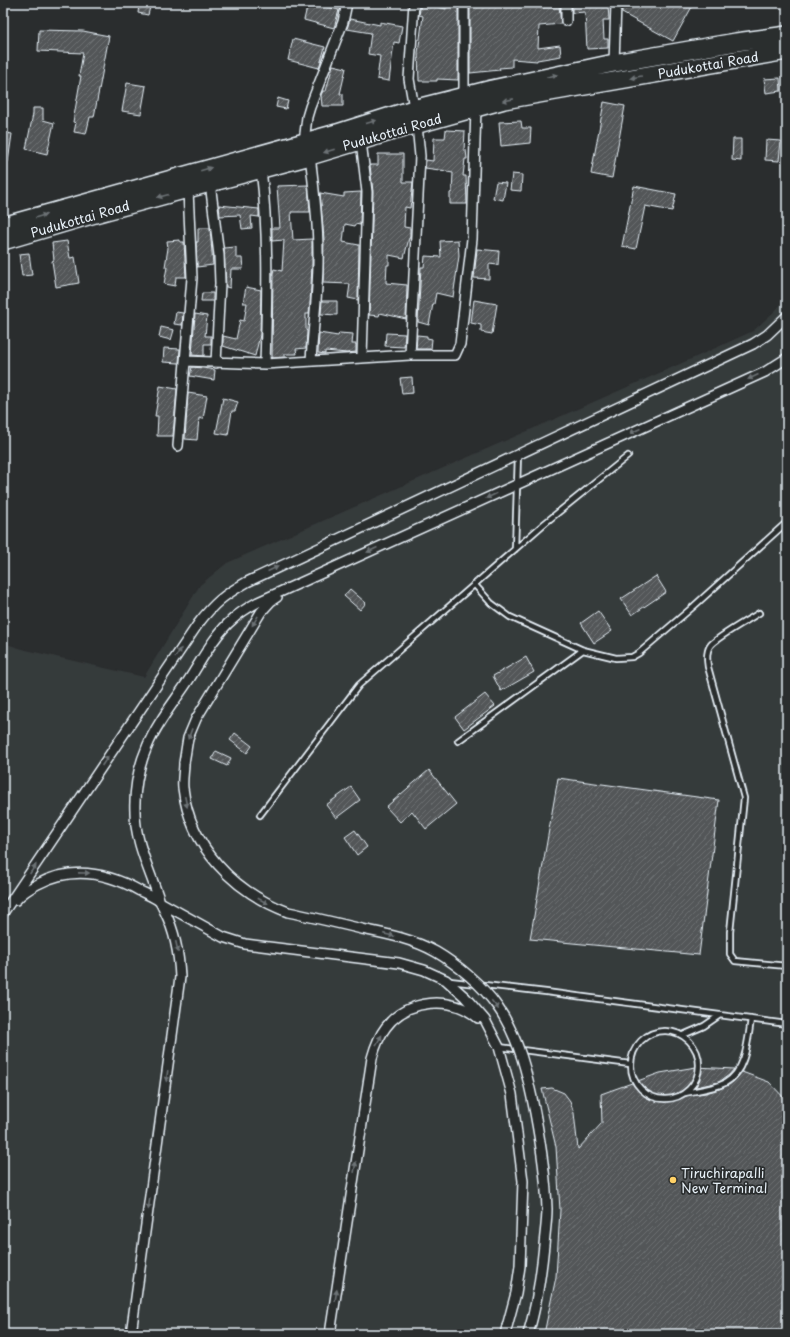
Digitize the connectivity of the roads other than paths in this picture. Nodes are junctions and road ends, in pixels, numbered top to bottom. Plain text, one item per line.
1 (347, 3) edge
2 (414, 3) edge
3 (464, 3) edge
4 (566, 3) edge
5 (616, 3) edge
6 (566, 21) dead end
7 (785, 41) edge
8 (614, 64) junction
9 (470, 103) junction
10 (415, 117) junction
11 (361, 141) junction
12 (307, 149) junction
13 (261, 169) junction
14 (210, 183) junction
15 (188, 190) junction
16 (3, 226) edge
17 (3, 241) edge
18 (787, 316) edge
19 (410, 354) junction
20 (362, 357) junction
21 (787, 358) edge
22 (185, 361) junction
23 (311, 361) junction
24 (216, 362) junction
25 (265, 364) junction
26 (178, 446) dead end
27 (518, 454) junction
28 (628, 456) dead end
29 (517, 484) junction
30 (787, 522) edge
31 (515, 549) junction
32 (474, 584) junction
33 (293, 586) junction
34 (759, 613) dead end
35 (583, 650) junction
36 (458, 740) dead end
37 (260, 815) dead end
38 (160, 902) junction
39 (3, 914) edge
40 (787, 966) edge
41 (446, 980) junction
42 (720, 1015) junction
43 (751, 1019) junction
44 (787, 1024) edge
45 (682, 1035) junction
46 (497, 1043) junction
47 (630, 1064) junction
48 (684, 1093) junction
49 (132, 1334) edge
50 (330, 1334) edge
51 (505, 1334) edge
52 (528, 1334) edge

1 - 12 street
2 - 10 street
3 - 9 street
4 - 6 street
5 - 8 street
7 - 8 highway, Pudukottai Road
7 -> 9 highway, Pudukottai Road
9 -> 8 highway, Pudukottai Road
9 - 10 highway, Pudukottai Road
9 - 19 street
10 - 11 highway, Pudukottai Road
12 -> 10 highway, Pudukottai Road
10 - 19 street
11 -> 12 highway, Pudukottai Road
11 - 20 street
12 - 13 highway, Pudukottai Road
16 -> 12 highway, Pudukottai Road
12 - 23 street
13 - 14 highway, Pudukottai Road
13 - 25 street
14 - 15 highway, Pudukottai Road
14 - 24 street
15 -> 17 highway, Pudukottai Road
15 - 22 street
18 - 27 street
19 - 20 street
20 - 23 street
21 -> 29 street
22 - 24 street
22 - 26 street
23 - 25 street
24 - 25 street
27 - 29 lane
39 -> 27 street
28 - 31 lane
29 - 31 lane
29 -> 33 street
30 - 35 lane
31 - 32 lane
32 - 35 lane
32 - 37 lane
33 - 38 street
33 -> 52 street, bridge
34 - 40 lane
35 - 36 lane
39 -> 38 street
38 - 41 street
38 -> 49 street
41 - 42 lane
41 - 46 street
42 - 43 lane
42 - 45 lane
43 - 44 lane
43 - 48 lane
45 - 47 lane
45 - 48 lane
46 - 47 lane
50 -> 46 street
46 - 51 street
47 - 48 lane

